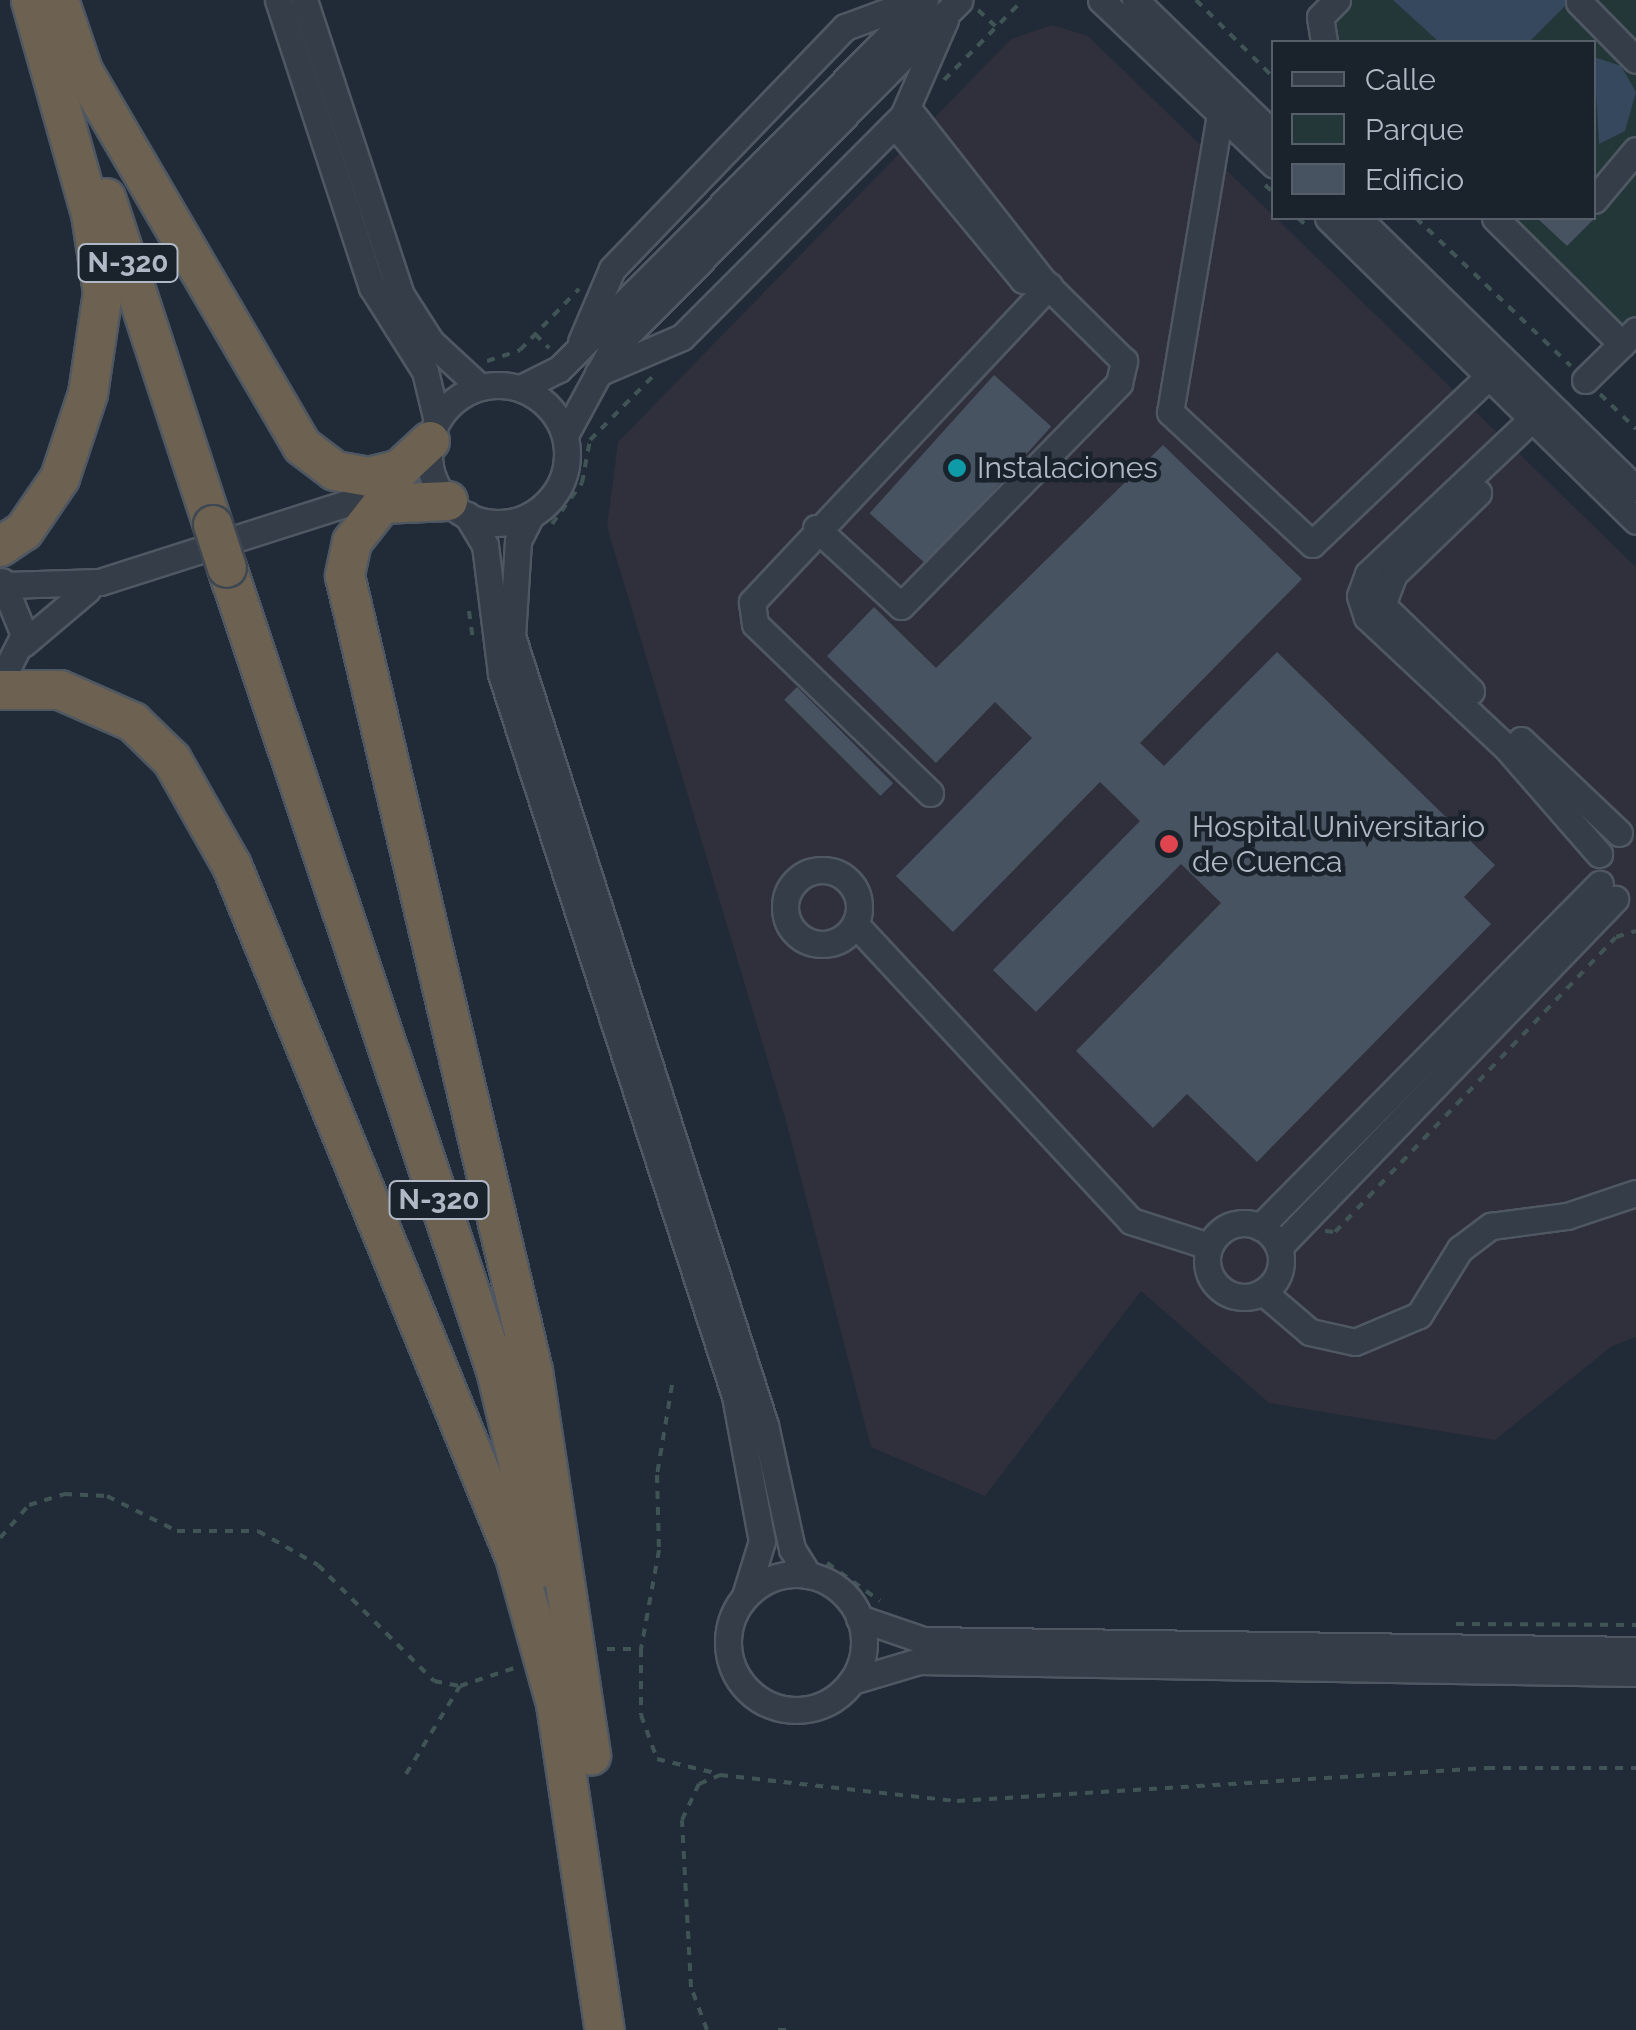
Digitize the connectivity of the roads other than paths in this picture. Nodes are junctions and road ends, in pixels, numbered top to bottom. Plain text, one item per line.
1 (30, 0) edge
2 (44, 0) edge
3 (59, 0) edge
4 (278, 0) edge
5 (304, 0) edge
6 (1101, 0) edge
7 (1135, 0) edge
8 (1337, 0) edge
9 (944, 2) edge
10 (1578, 2) edge
11 (1324, 40) edge
12 (1636, 60) edge
13 (1220, 114) junction
14 (907, 118) junction
15 (1271, 132) edge
16 (1636, 150) edge
17 (1271, 162) edge
18 (1596, 198) edge
19 (1330, 220) edge
20 (1360, 220) edge
21 (1496, 220) edge
22 (1046, 284) junction
23 (1629, 337) edge
24 (574, 355) junction
25 (1491, 374) junction
26 (589, 378) junction
27 (1586, 380) road end
28 (480, 387) junction
29 (520, 388) junction
30 (1541, 422) junction
31 (565, 435) junction
32 (432, 440) junction
33 (388, 488) junction
34 (1636, 489) edge
35 (451, 500) junction
36 (1636, 521) edge
37 (535, 527) junction
38 (816, 528) junction
39 (0, 548) edge
40 (3, 582) edge
41 (100, 582) junction
42 (23, 644) junction
43 (0, 682) edge
44 (0, 690) edge
45 (930, 793) dead end
46 (1627, 832) edge
47 (1599, 854) junction
48 (1617, 896) edge
49 (855, 924) dead end
50 (1636, 1193) edge
51 (1260, 1226) junction
52 (1209, 1246) junction
53 (1279, 1247) junction
54 (1263, 1292) junction
55 (813, 1565) junction
56 (745, 1596) junction
57 (859, 1618) junction
58 (1636, 1650) edge
59 (1636, 1673) edge
60 (852, 1682) junction
61 (586, 1839) junction
62 (594, 1909) junction
63 (597, 1955) junction
64 (605, 2030) edge

1 - 39 highway
2 - 62 highway, N-320, bridge
3 - 32 highway
4 - 32 street
5 - 28 street
6 - 13 street
7 - 15 street
8 - 11 street
9 - 14 street
9 - 24 street
9 - 24 street
9 - 26 street
10 - 12 street
13 - 17 street
13 - 25 street
14 - 22 street
14 - 26 street
16 - 18 street
19 - 25 street
20 - 34 street
21 - 23 street
22 - 38 street
22 - 38 street
23 - 27 street
24 - 29 street
25 - 30 street
26 - 31 street
28 - 29 street
28 - 32 street
29 - 31 street
30 - 36 street
30 - 46 street
30 - 47 street
31 - 37 street
32 - 33 street
32 - 35 street
33 - 35 street
33 - 41 street
35 - 37 street
35 - 56 street
35 - 61 highway
37 - 55 street
38 - 45 street
40 - 41 street
40 - 42 street
41 - 42 street
42 - 43 street
44 - 61 highway
46 - 47 street
47 - 48 street
48 - 51 street
48 - 53 street
49 - 52 street
50 - 54 street
51 - 52 street
51 - 53 street
52 - 54 street
53 - 54 street
55 - 56 street
55 - 57 street
56 - 60 street
57 - 58 street
57 - 60 street
59 - 60 street
61 - 62 highway, N-320
61 - 63 highway, N-320
62 - 63 highway, N-320
63 - 64 highway, N-320

